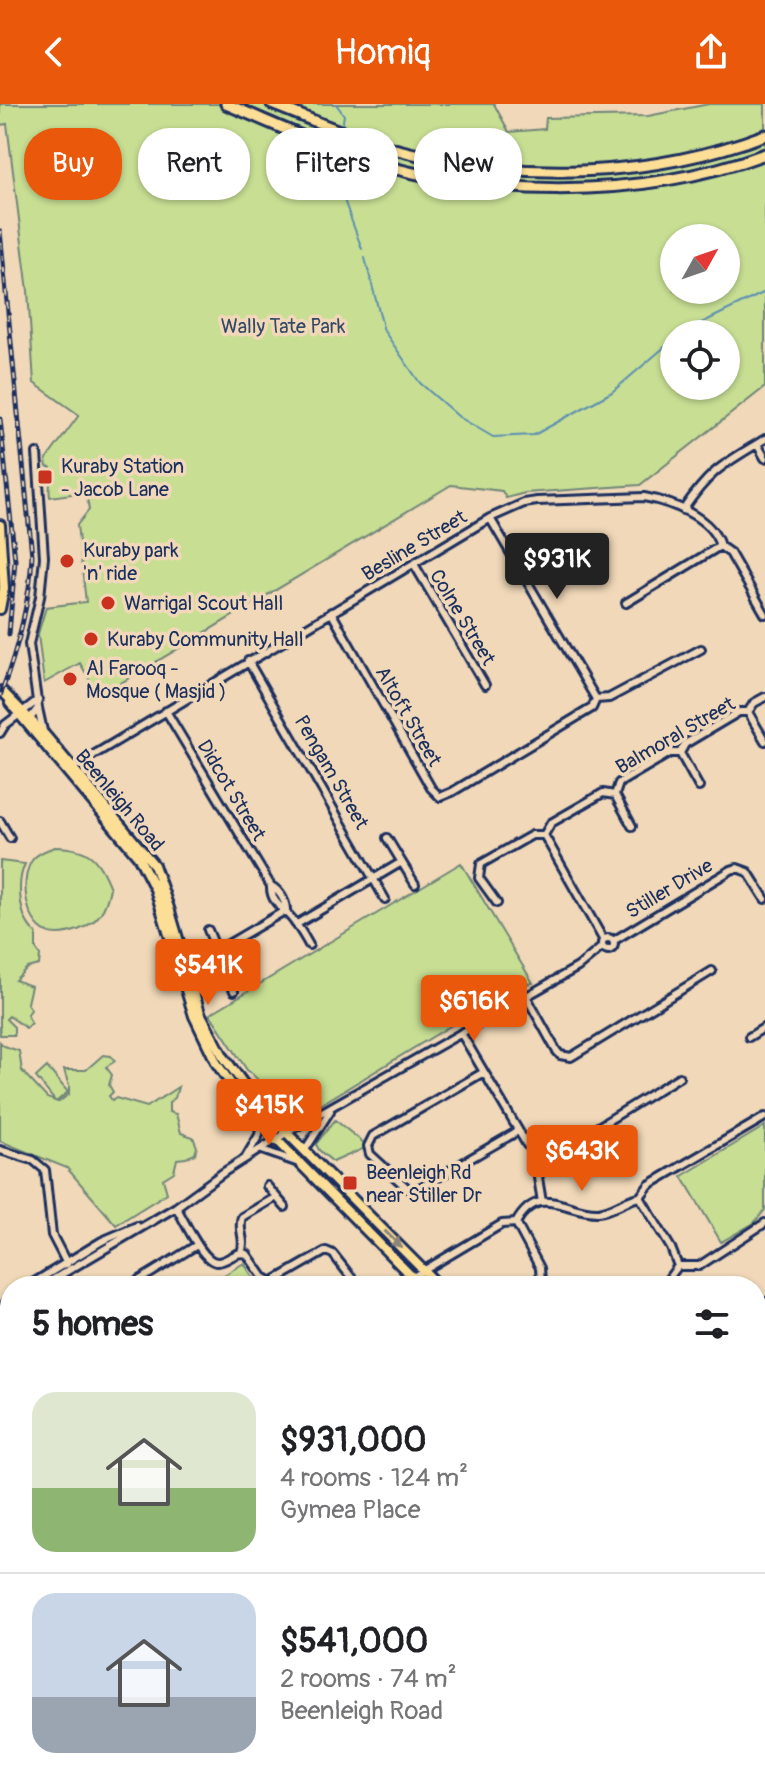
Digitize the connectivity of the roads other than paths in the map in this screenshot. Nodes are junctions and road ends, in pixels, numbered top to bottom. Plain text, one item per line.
1 (226, 104) edge
2 (272, 104) edge
3 (765, 135) edge
4 (765, 154) edge
5 (765, 439) edge
6 (757, 444) junction
7 (37, 453) dead end
8 (765, 458) edge
9 (683, 510) junction
10 (490, 518) junction
11 (0, 525) edge
12 (720, 546) junction
13 (414, 564) junction
14 (626, 603) dead end
15 (0, 609) edge
16 (331, 612) junction
17 (765, 614) edge
18 (701, 649) dead end
19 (248, 661) junction
20 (485, 685) dead end
21 (1, 690) edge
22 (765, 697) edge
23 (596, 699) junction
24 (38, 704) junction
25 (166, 711) junction
26 (748, 712) junction
27 (20, 713) junction
28 (30, 719) junction
29 (0, 733) edge
30 (45, 735) junction
31 (765, 741) edge
32 (680, 753) junction
33 (70, 770) junction
34 (699, 787) dead end
35 (615, 795) junction
36 (0, 821) edge
37 (632, 826) dead end
38 (544, 835) junction
39 (10, 838) dead end
40 (387, 838) dead end
41 (400, 863) junction
42 (373, 879) junction
43 (415, 884) dead end
44 (385, 899) dead end
45 (765, 899) edge
46 (497, 903) dead end
47 (286, 910) junction
48 (297, 924) junction
49 (208, 930) dead end
50 (603, 943) junction
51 (309, 945) dead end
52 (218, 950) junction
53 (712, 971) dead end
54 (234, 991) dead end
55 (526, 996) junction
56 (765, 1027) edge
57 (461, 1033) junction
58 (749, 1037) dead end
59 (484, 1072) junction
60 (679, 1077) dead end
61 (242, 1082) junction
62 (332, 1108) junction
63 (325, 1112) junction
64 (765, 1117) edge
65 (261, 1123) junction
66 (518, 1131) junction
67 (287, 1133) junction
68 (277, 1140) junction
69 (527, 1145) dead end
70 (0, 1150) edge
71 (262, 1150) junction
72 (305, 1150) junction
73 (244, 1160) junction
74 (300, 1163) junction
75 (267, 1186) dead end
76 (276, 1197) junction
77 (640, 1197) junction
78 (542, 1202) junction
79 (176, 1207) junction
80 (285, 1207) dead end
81 (148, 1222) junction
82 (516, 1223) junction
83 (765, 1223) edge
84 (197, 1245) junction
85 (241, 1252) junction
86 (67, 1264) junction
87 (678, 1266) junction
88 (425, 1269) junction
89 (46, 1276) edge
90 (59, 1276) edge
91 (146, 1276) edge
92 (262, 1276) edge
93 (285, 1276) edge
94 (351, 1276) edge
95 (412, 1276) edge
96 (414, 1276) edge
97 (431, 1276) edge
98 (541, 1276) edge
99 (670, 1276) edge

1 - 4 highway
2 - 3 highway
5 - 6 street
6 - 8 street
6 - 9 street
7 - 24 street
9 - 10 street, Besline Street
9 - 12 street, Besline Street
10 - 13 street, Besline Street
10 - 23 street
11 - 15 main road
12 - 14 street
12 - 17 street, Besline Street
13 - 16 street, Besline Street
13 - 20 street, Colne Street
16 - 19 street, Besline Street
16 - 23 street, Altoft Street
18 - 23 street
19 - 25 street, Besline Street
19 - 42 street, Pengam Street
21 - 27 main road, Beenleigh Road
22 - 26 street, Balmoral Street
24 - 27 street
24 - 28 street
24 - 30 street
25 - 33 street, Besline Street
25 - 47 street, Didcot Street
26 - 31 street
26 - 32 street, Balmoral Street
27 - 28 main road, Beenleigh Road
27 - 29 street
27 - 33 main road, Beenleigh Road
28 - 30 main road, Beenleigh Road
30 - 33 main road, Beenleigh Road
32 - 34 street
32 - 35 street, Balmoral Street
33 - 61 main road, Beenleigh Road
33 - 65 main road, Beenleigh Road
35 - 37 street
35 - 38 street, Balmoral Street
36 - 39 street
38 - 46 street, Balmoral Street
38 - 50 street
40 - 41 street
41 - 42 street
41 - 43 street
42 - 44 street, Pengam Street
42 - 48 street
45 - 50 street, Stiller Drive
47 - 48 street, Didcot Street
47 - 52 street
48 - 51 street, Didcot Street
49 - 52 street
50 - 55 street
52 - 54 street
53 - 55 street
55 - 57 street
56 - 58 street
57 - 59 street
57 - 62 street
59 - 66 street
59 - 66 street
60 - 78 street
61 - 63 street
61 - 67 main road, Beenleigh Road
62 - 63 street
62 - 72 street
63 - 67 street
64 - 77 street
65 - 68 main road, Beenleigh Road
65 - 73 street
66 - 69 street
67 - 68 street
67 - 72 main road, Beenleigh Road
68 - 71 street
68 - 74 main road, Beenleigh Road
70 - 86 street
71 - 73 street
71 - 74 street
72 -> 88 main road, Beenleigh Road
73 - 79 street
74 - 95 main road, Beenleigh Road
75 - 76 street
76 - 80 street
76 - 85 street
77 - 78 street
77 - 87 street
78 - 82 street
79 - 81 street
79 - 84 street
81 - 86 street
81 - 90 street
82 - 88 street
82 - 98 street
83 - 87 street
84 - 85 street
84 - 91 street
85 - 92 street
86 - 89 street
87 - 99 street
88 - 96 street
88 - 97 main road, Beenleigh Road
93 - 94 street

